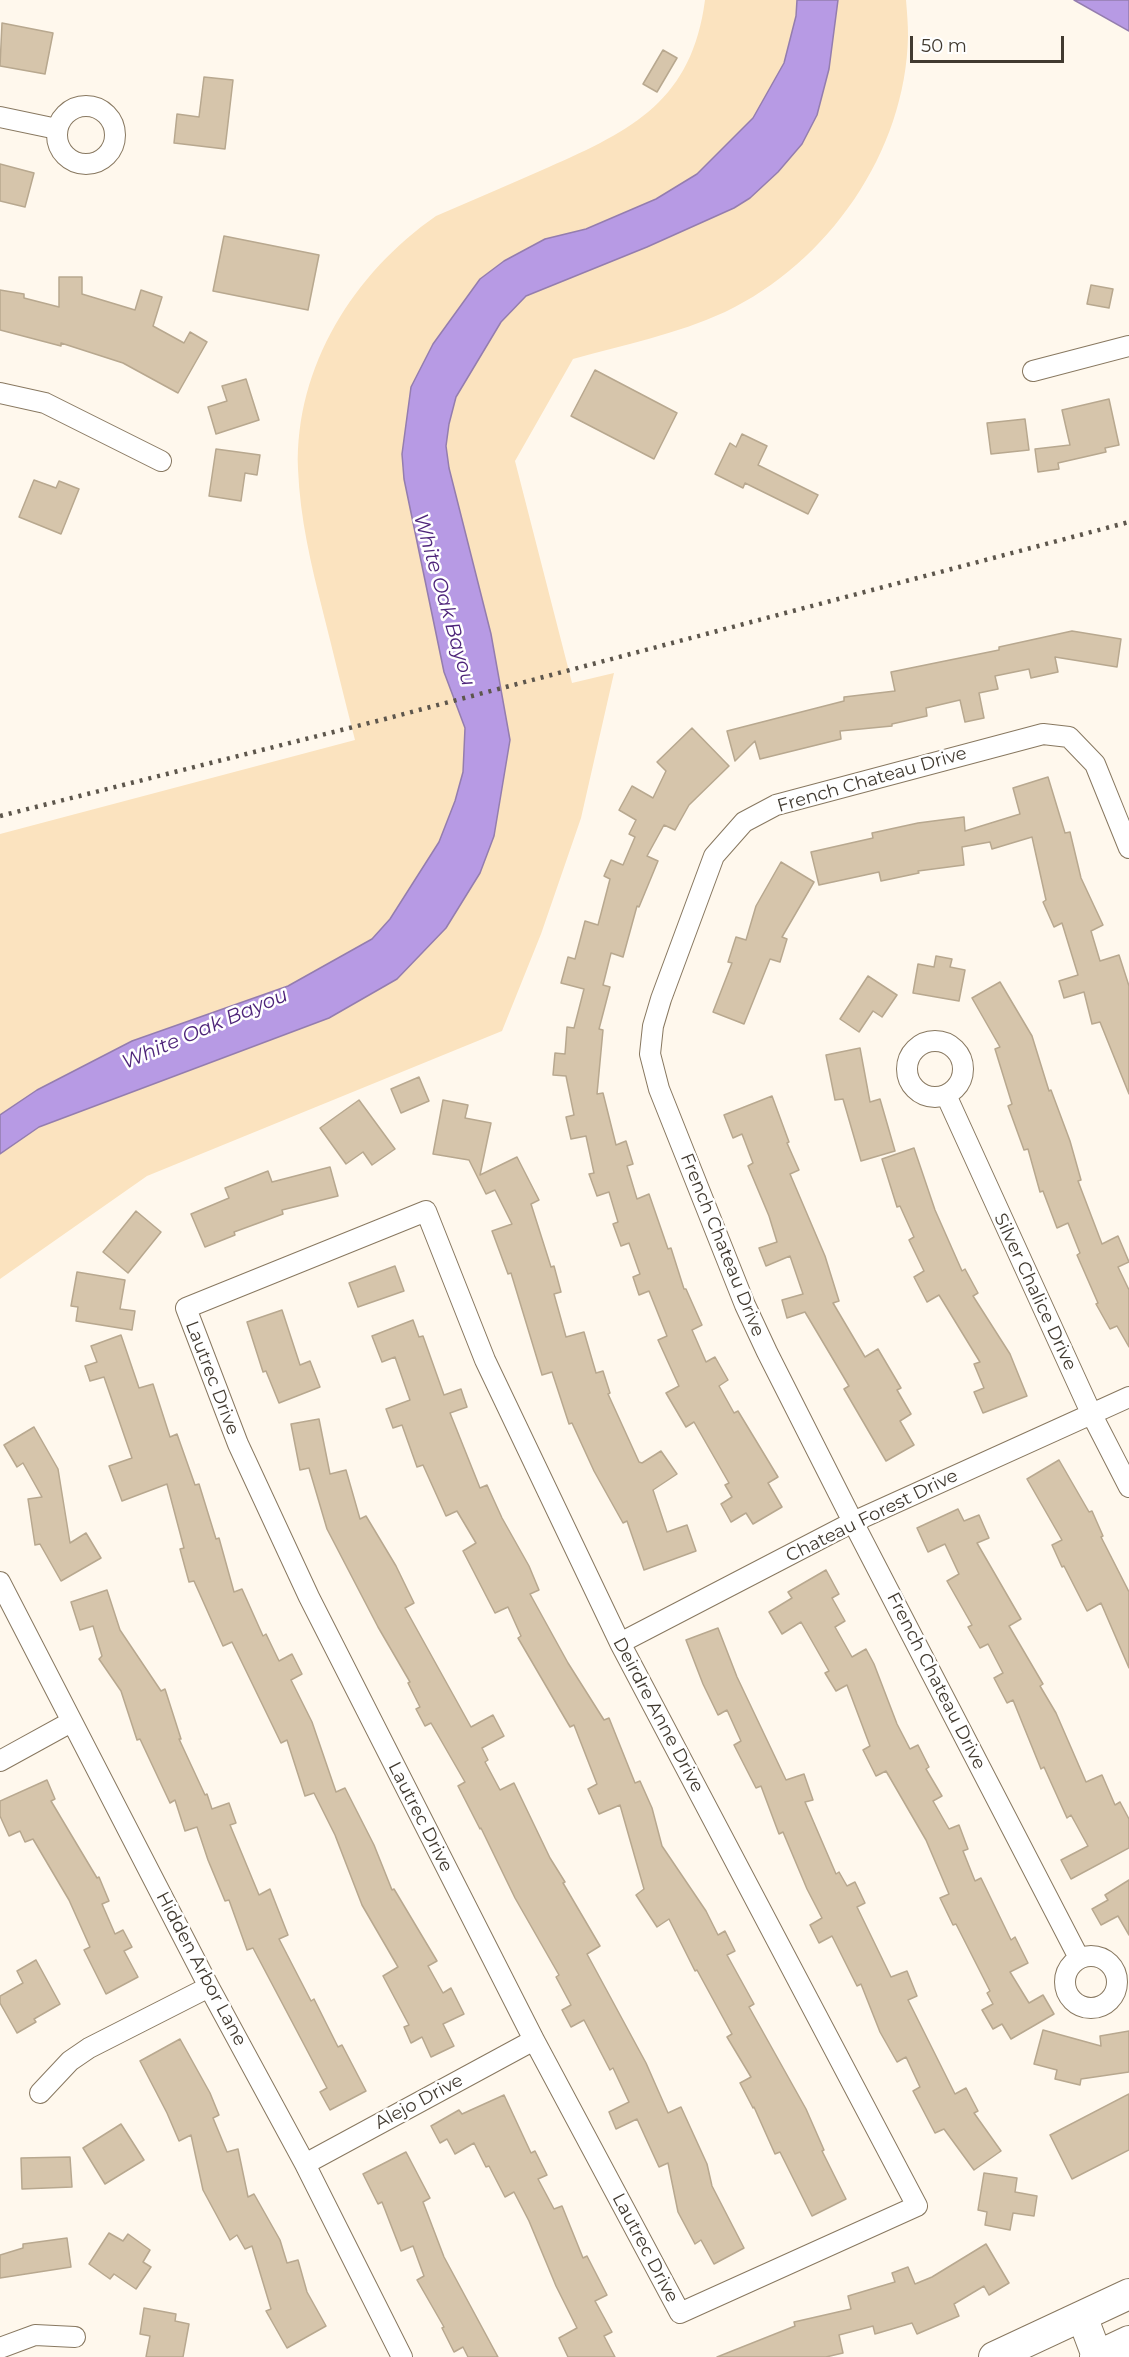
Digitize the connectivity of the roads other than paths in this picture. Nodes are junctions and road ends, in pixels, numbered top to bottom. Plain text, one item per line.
1 (0, 117) edge
2 (57, 129) dead end
3 (1129, 346) edge
4 (1033, 371) dead end
5 (0, 393) edge
6 (160, 461) dead end
7 (1129, 848) edge
8 (946, 1095) dead end
9 (426, 1211) joint
10 (1129, 1396) edge
11 (1092, 1414) junction
12 (1129, 1487) edge
13 (853, 1522) junction
14 (0, 1582) edge
15 (620, 1643) junction
16 (71, 1722) junction
17 (0, 1761) edge
18 (1079, 1958) dead end
19 (209, 1986) junction
20 (534, 2040) junction
21 (40, 2093) dead end
22 (305, 2164) junction
23 (917, 2206) joint
24 (1129, 2294) edge
25 (1082, 2316) junction
26 (75, 2337) dead end
27 (1129, 2341) edge
28 (0, 2348) edge
29 (402, 2357) edge
30 (994, 2357) edge
31 (1096, 2357) edge

1 - 2 street
3 - 4 street
5 - 6 street
7 - 13 street, French Chateau Drive
8 - 11 street, Silver Chalice Drive
9 - 15 street, Deirdre Anne Drive
9 - 20 street, Lautrec Drive
10 - 11 street, Chateau Forest Drive
11 - 12 street, Silver Chalice Drive
11 - 13 street, Chateau Forest Drive
13 - 15 street, Chateau Forest Drive
13 - 18 street, French Chateau Drive
14 - 16 street, Hidden Arbor Lane
15 - 23 street, Deirdre Anne Drive
16 - 17 street
16 - 19 street, Hidden Arbor Lane
19 - 21 street
19 - 22 street, Hidden Arbor Lane
20 - 22 street, Alejo Drive
20 - 23 street, Lautrec Drive
22 - 29 street, Hidden Arbor Lane
24 - 25 main road
25 - 30 main road
25 - 31 main road
26 - 28 street
27 - 31 main road

